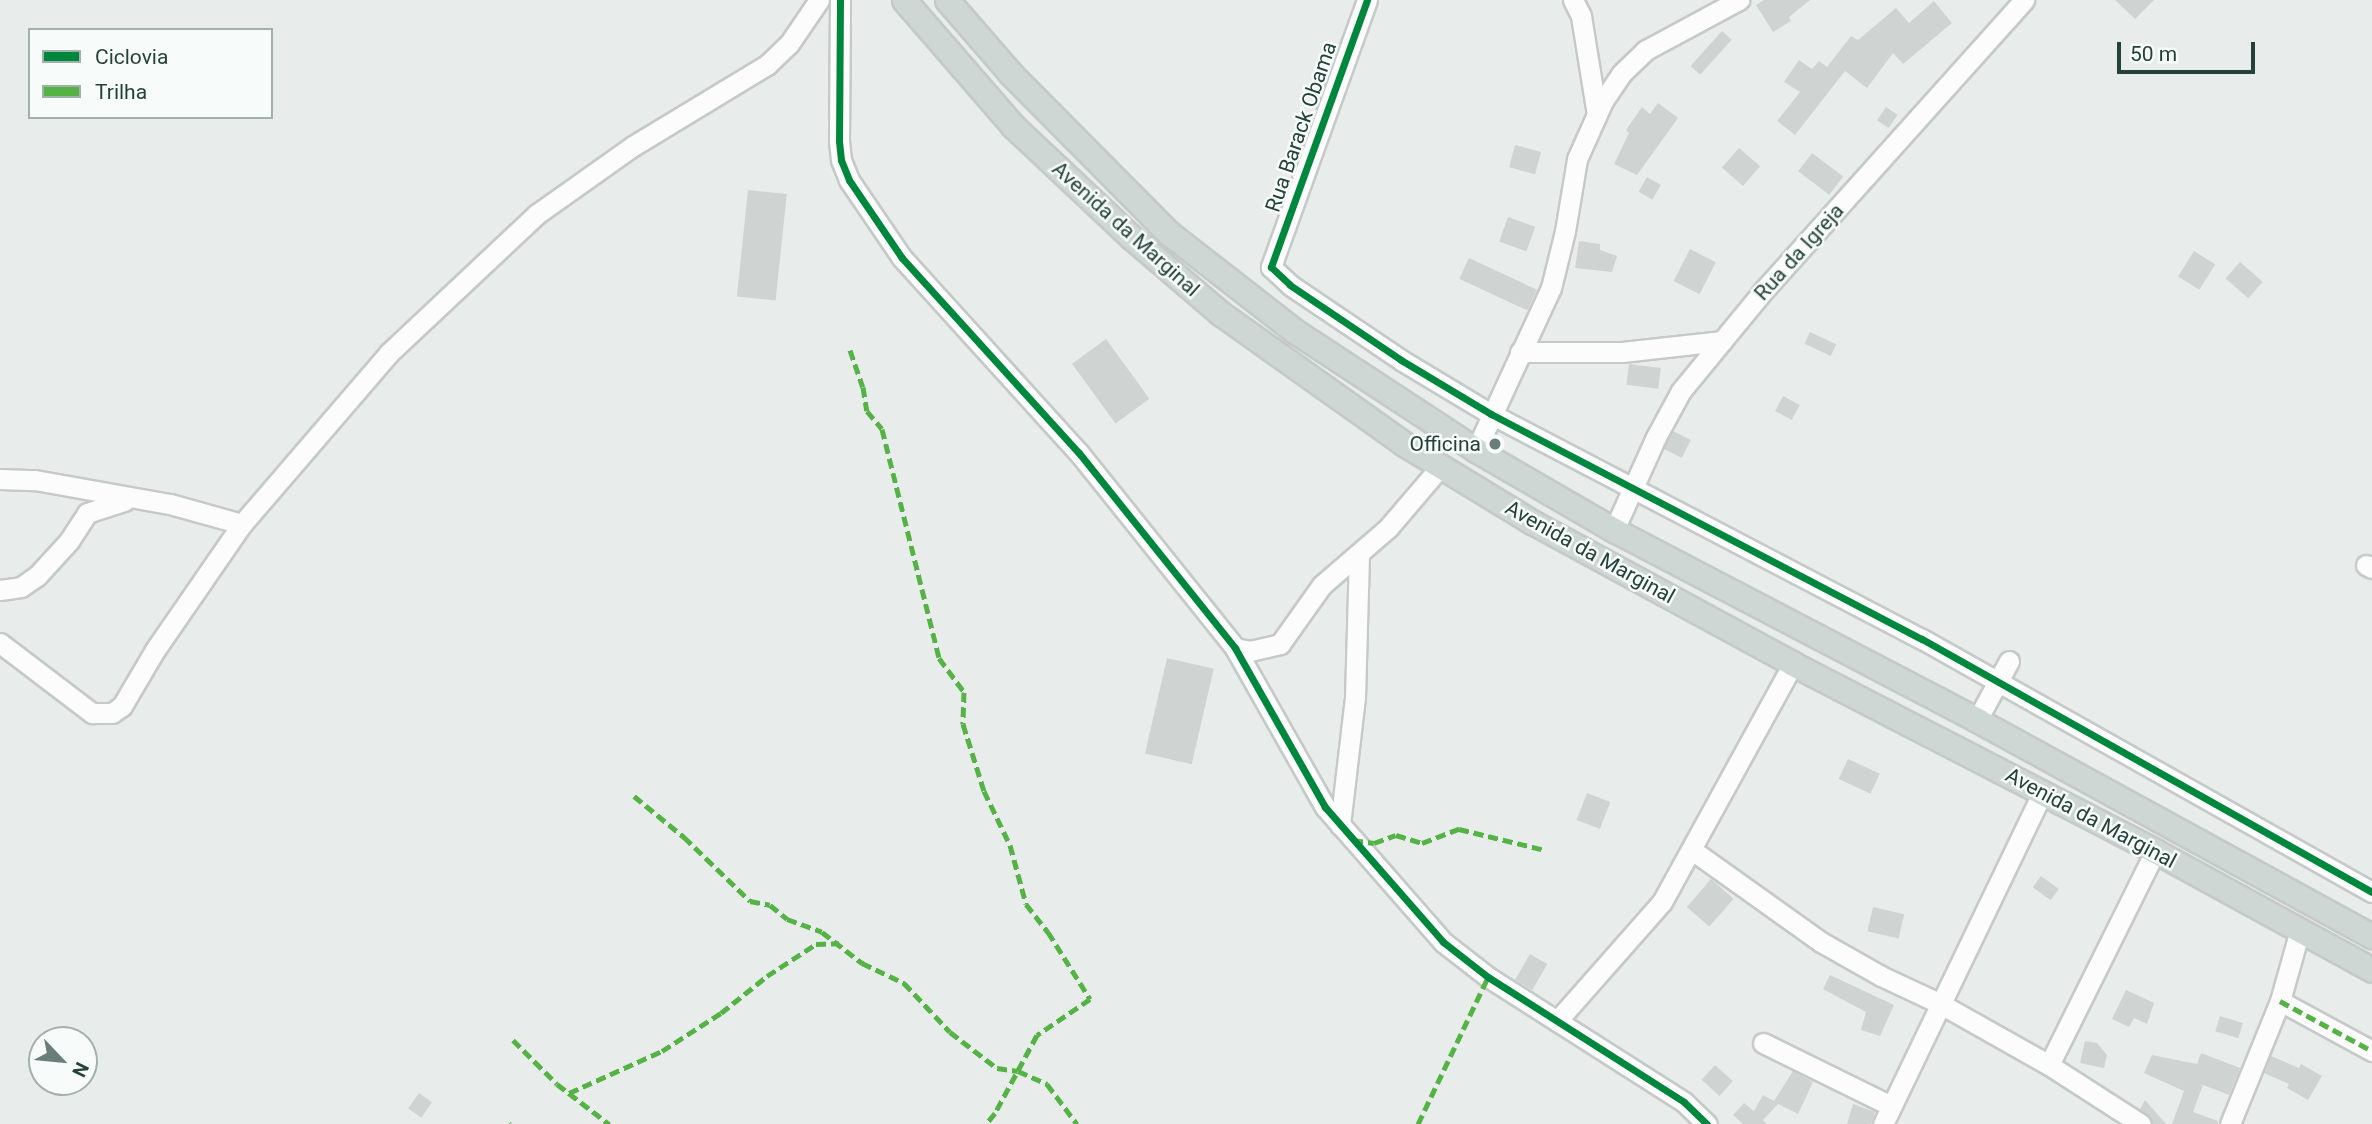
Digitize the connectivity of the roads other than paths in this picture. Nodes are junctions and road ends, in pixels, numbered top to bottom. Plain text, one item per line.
1 (819, 0) edge
2 (840, 0) edge
3 (904, 0) edge
4 (947, 0) edge
5 (1367, 0) edge
6 (1573, 0) edge
7 (1739, 0) edge
8 (2024, 0) edge
9 (1597, 116) junction
10 (1722, 341) junction
11 (1520, 352) junction
12 (1490, 414) junction
13 (1476, 450) junction
14 (1441, 467) junction
15 (0, 479) edge
16 (1632, 488) junction
17 (135, 499) junction
18 (242, 524) junction
19 (1614, 530) junction
20 (1359, 555) junction
21 (0, 590) edge
22 (0, 643) edge
23 (1235, 648) junction
24 (2009, 661) dead end
25 (1793, 664) junction
26 (1999, 681) junction
27 (1977, 720) junction
28 (2042, 793) junction
29 (1340, 825) junction
30 (1692, 850) junction
31 (2155, 851) junction
32 (2372, 892) edge
33 (2300, 930) junction
34 (2372, 936) edge
35 (2372, 970) edge
36 (2280, 1001) junction
37 (1939, 1003) junction
38 (1557, 1021) junction
39 (1763, 1043) dead end
40 (2372, 1051) edge
41 (2049, 1065) junction
42 (1891, 1106) junction
43 (1707, 1124) edge
44 (1883, 1124) edge
45 (2141, 1124) edge
46 (2230, 1124) edge

1 - 18 street
2 - 23 street
3 - 14 main road, Avenida da Marginal
4 - 13 main road, Avenida da Marginal
5 - 12 street, Rua Barack Obama
6 - 9 street
7 - 9 street
8 - 10 street, Rua da Igreja
9 - 11 street
10 - 11 street
10 - 16 street, Rua da Igreja
11 - 12 street
12 - 13 street
12 - 16 street
13 - 19 main road, Avenida da Marginal
14 - 20 street
14 - 25 main road, Avenida da Marginal
15 - 17 street
16 - 19 street, Rua da Igreja
16 - 26 street
17 - 18 street
17 - 21 street
18 - 22 street
19 - 27 main road, Avenida da Marginal
20 - 23 street
20 - 29 street
23 - 29 street
24 - 26 street
25 - 28 main road, Avenida da Marginal
25 - 30 street
26 - 27 street
26 - 32 street
27 - 34 main road, Avenida da Marginal
28 - 31 main road, Avenida da Marginal
28 - 37 street
29 - 38 street
30 - 37 street
30 - 38 street
31 - 33 main road, Avenida da Marginal
31 - 41 street
33 - 35 main road, Avenida da Marginal
33 - 36 street
36 - 40 street
36 - 46 street
37 - 41 street
37 - 42 street
38 - 43 street
39 - 42 street
41 - 45 street
42 - 44 street

